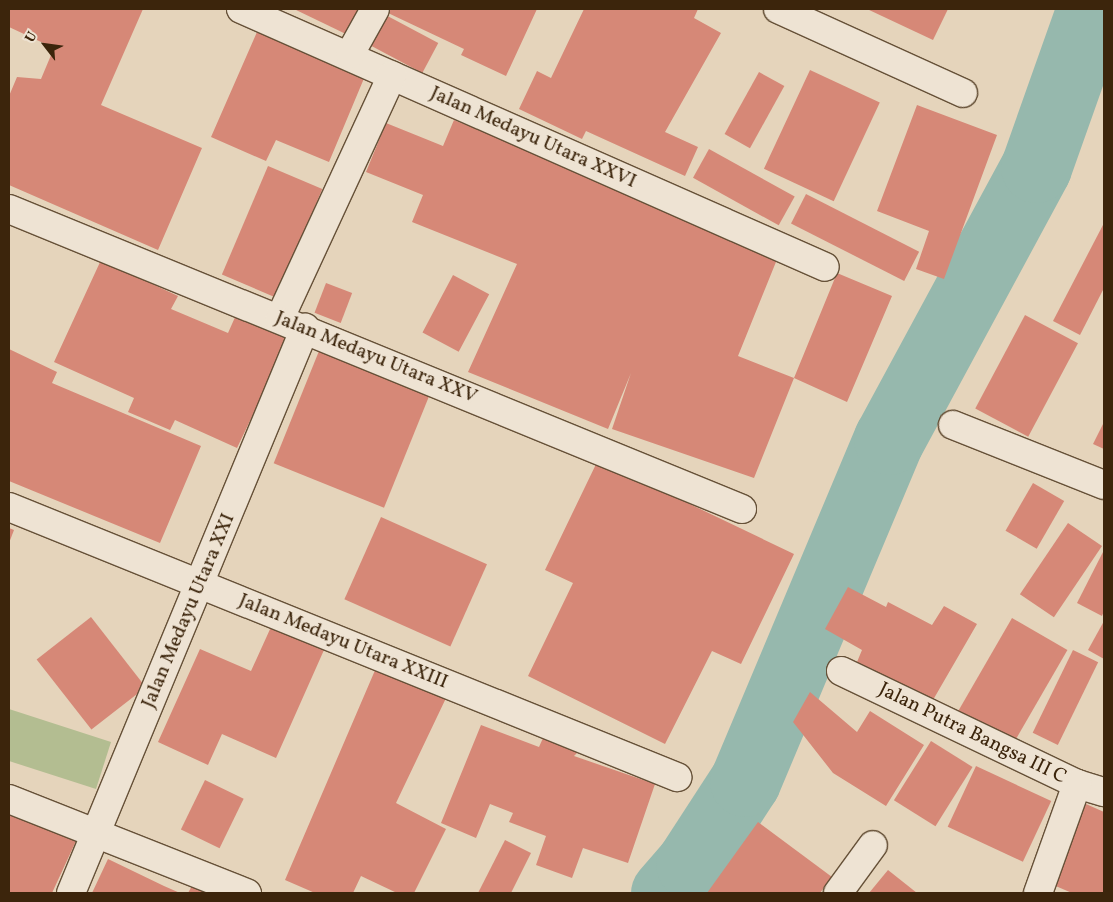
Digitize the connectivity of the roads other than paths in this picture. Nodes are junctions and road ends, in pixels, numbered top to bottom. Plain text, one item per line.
1 (241, 9) edge
2 (375, 9) edge
3 (778, 9) edge
4 (350, 54) junction
5 (392, 76) junction
6 (962, 93) dead end
7 (9, 209) edge
8 (825, 267) dead end
9 (280, 318) junction
10 (305, 328) junction
11 (952, 425) dead end
12 (1104, 485) edge
13 (9, 507) edge
14 (742, 509) dead end
15 (200, 586) junction
16 (841, 671) dead end
17 (677, 777) dead end
18 (1077, 784) junction
19 (1104, 792) edge
20 (9, 799) edge
21 (96, 833) junction
22 (873, 845) dead end
23 (71, 893) edge
24 (247, 893) edge
25 (838, 893) edge
26 (1038, 893) edge

1 - 4 street, Jalan Medayu Utara XXVI
2 - 4 street
3 - 6 street
4 - 5 street, Jalan Medayu Utara XXVI
5 - 8 street, Jalan Medayu Utara XXVI
5 - 9 street
7 - 9 street, Jalan Medayu Utara XXV
9 - 10 street, Jalan Medayu Utara XXV
10 - 14 street, Jalan Medayu Utara XXV
10 - 15 street, Jalan Medayu Utara XXI
11 - 12 street
13 - 15 street, Jalan Medayu Utara XXIII
15 - 17 street, Jalan Medayu Utara XXIII
15 - 21 street, Jalan Medayu Utara XXI
16 - 18 street, Jalan Putra Bangsa III C
18 - 19 street, Jalan Putra Bangsa III C
18 - 26 street
20 - 21 street
21 - 23 street, Jalan Medayu Utara XXI
21 - 24 street
22 - 25 street

